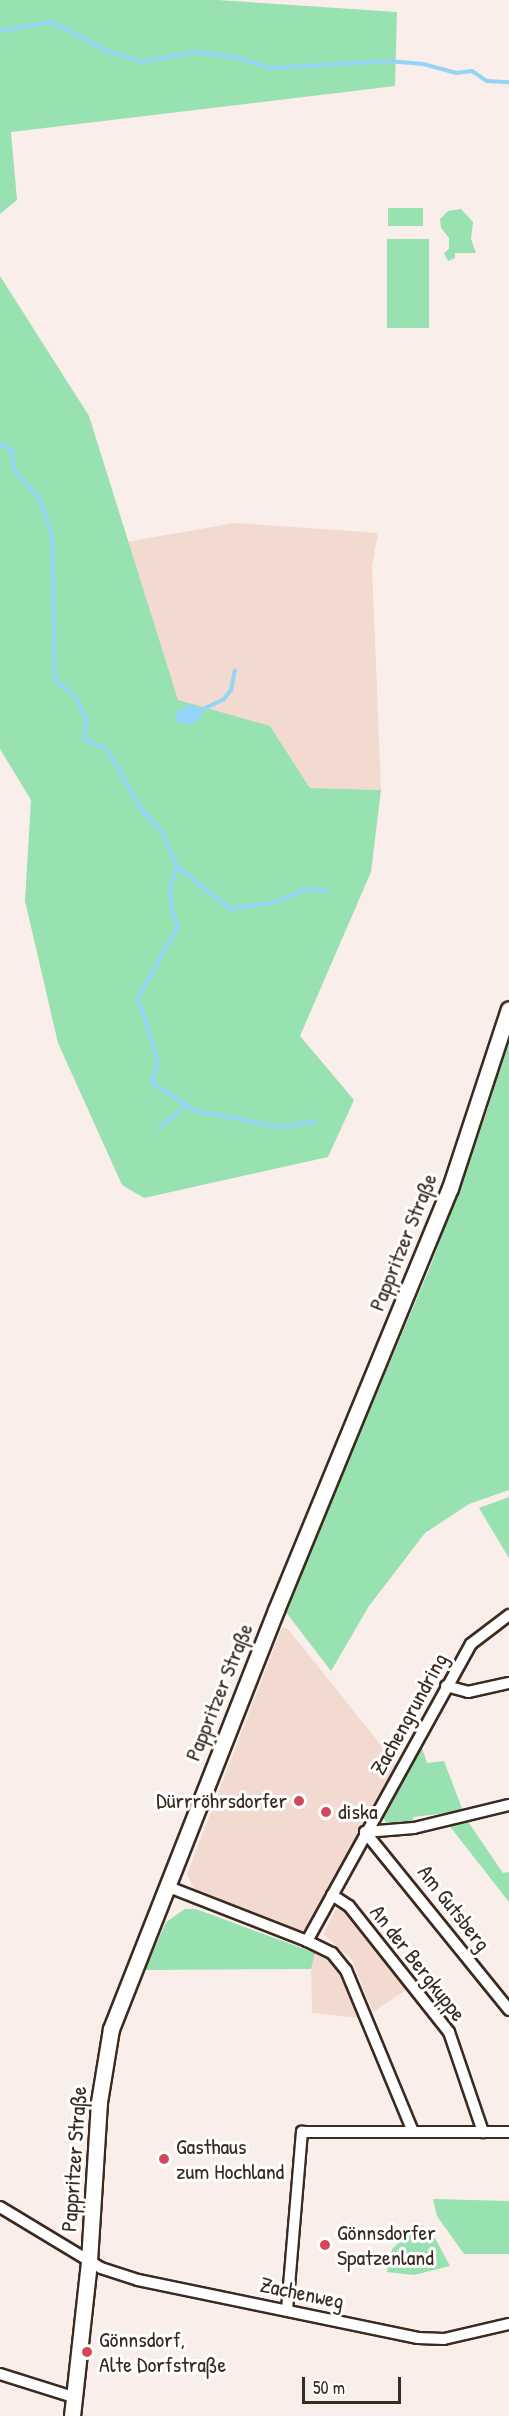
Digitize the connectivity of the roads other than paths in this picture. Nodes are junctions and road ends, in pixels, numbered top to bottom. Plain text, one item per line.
1 (509, 1009) edge
2 (509, 1615) edge
3 (509, 1683) edge
4 (446, 1686) junction
5 (509, 1804) edge
6 (365, 1832) junction
7 (166, 1886) junction
8 (332, 1895) junction
9 (307, 1941) junction
10 (509, 2010) edge
11 (413, 2132) junction
12 (483, 2132) junction
13 (509, 2132) edge
14 (0, 2207) edge
15 (89, 2261) junction
16 (287, 2310) junction
17 (509, 2324) edge
18 (0, 2374) edge
19 (76, 2398) junction
20 (72, 2416) edge

1 - 7 street, Pappritzer Straße
2 - 4 street, Zachengrundring
3 - 4 street
4 - 6 street, Zachengrundring
5 - 6 street
6 - 8 street, Zachengrundring
6 - 10 street, Am Gutsberg
7 - 9 street
7 - 15 street, Pappritzer Straße
8 - 9 street, Zachengrundring
8 - 12 street, An der Bergkuppe
9 - 11 street
11 - 12 street
11 - 16 street
12 - 13 street
14 - 15 street, Zachenweg
15 - 16 street, Zachenweg
15 - 19 street, Pappritzer Straße
16 - 17 street, Zachenweg
18 - 19 street
19 - 20 street, Pappritzer Straße

